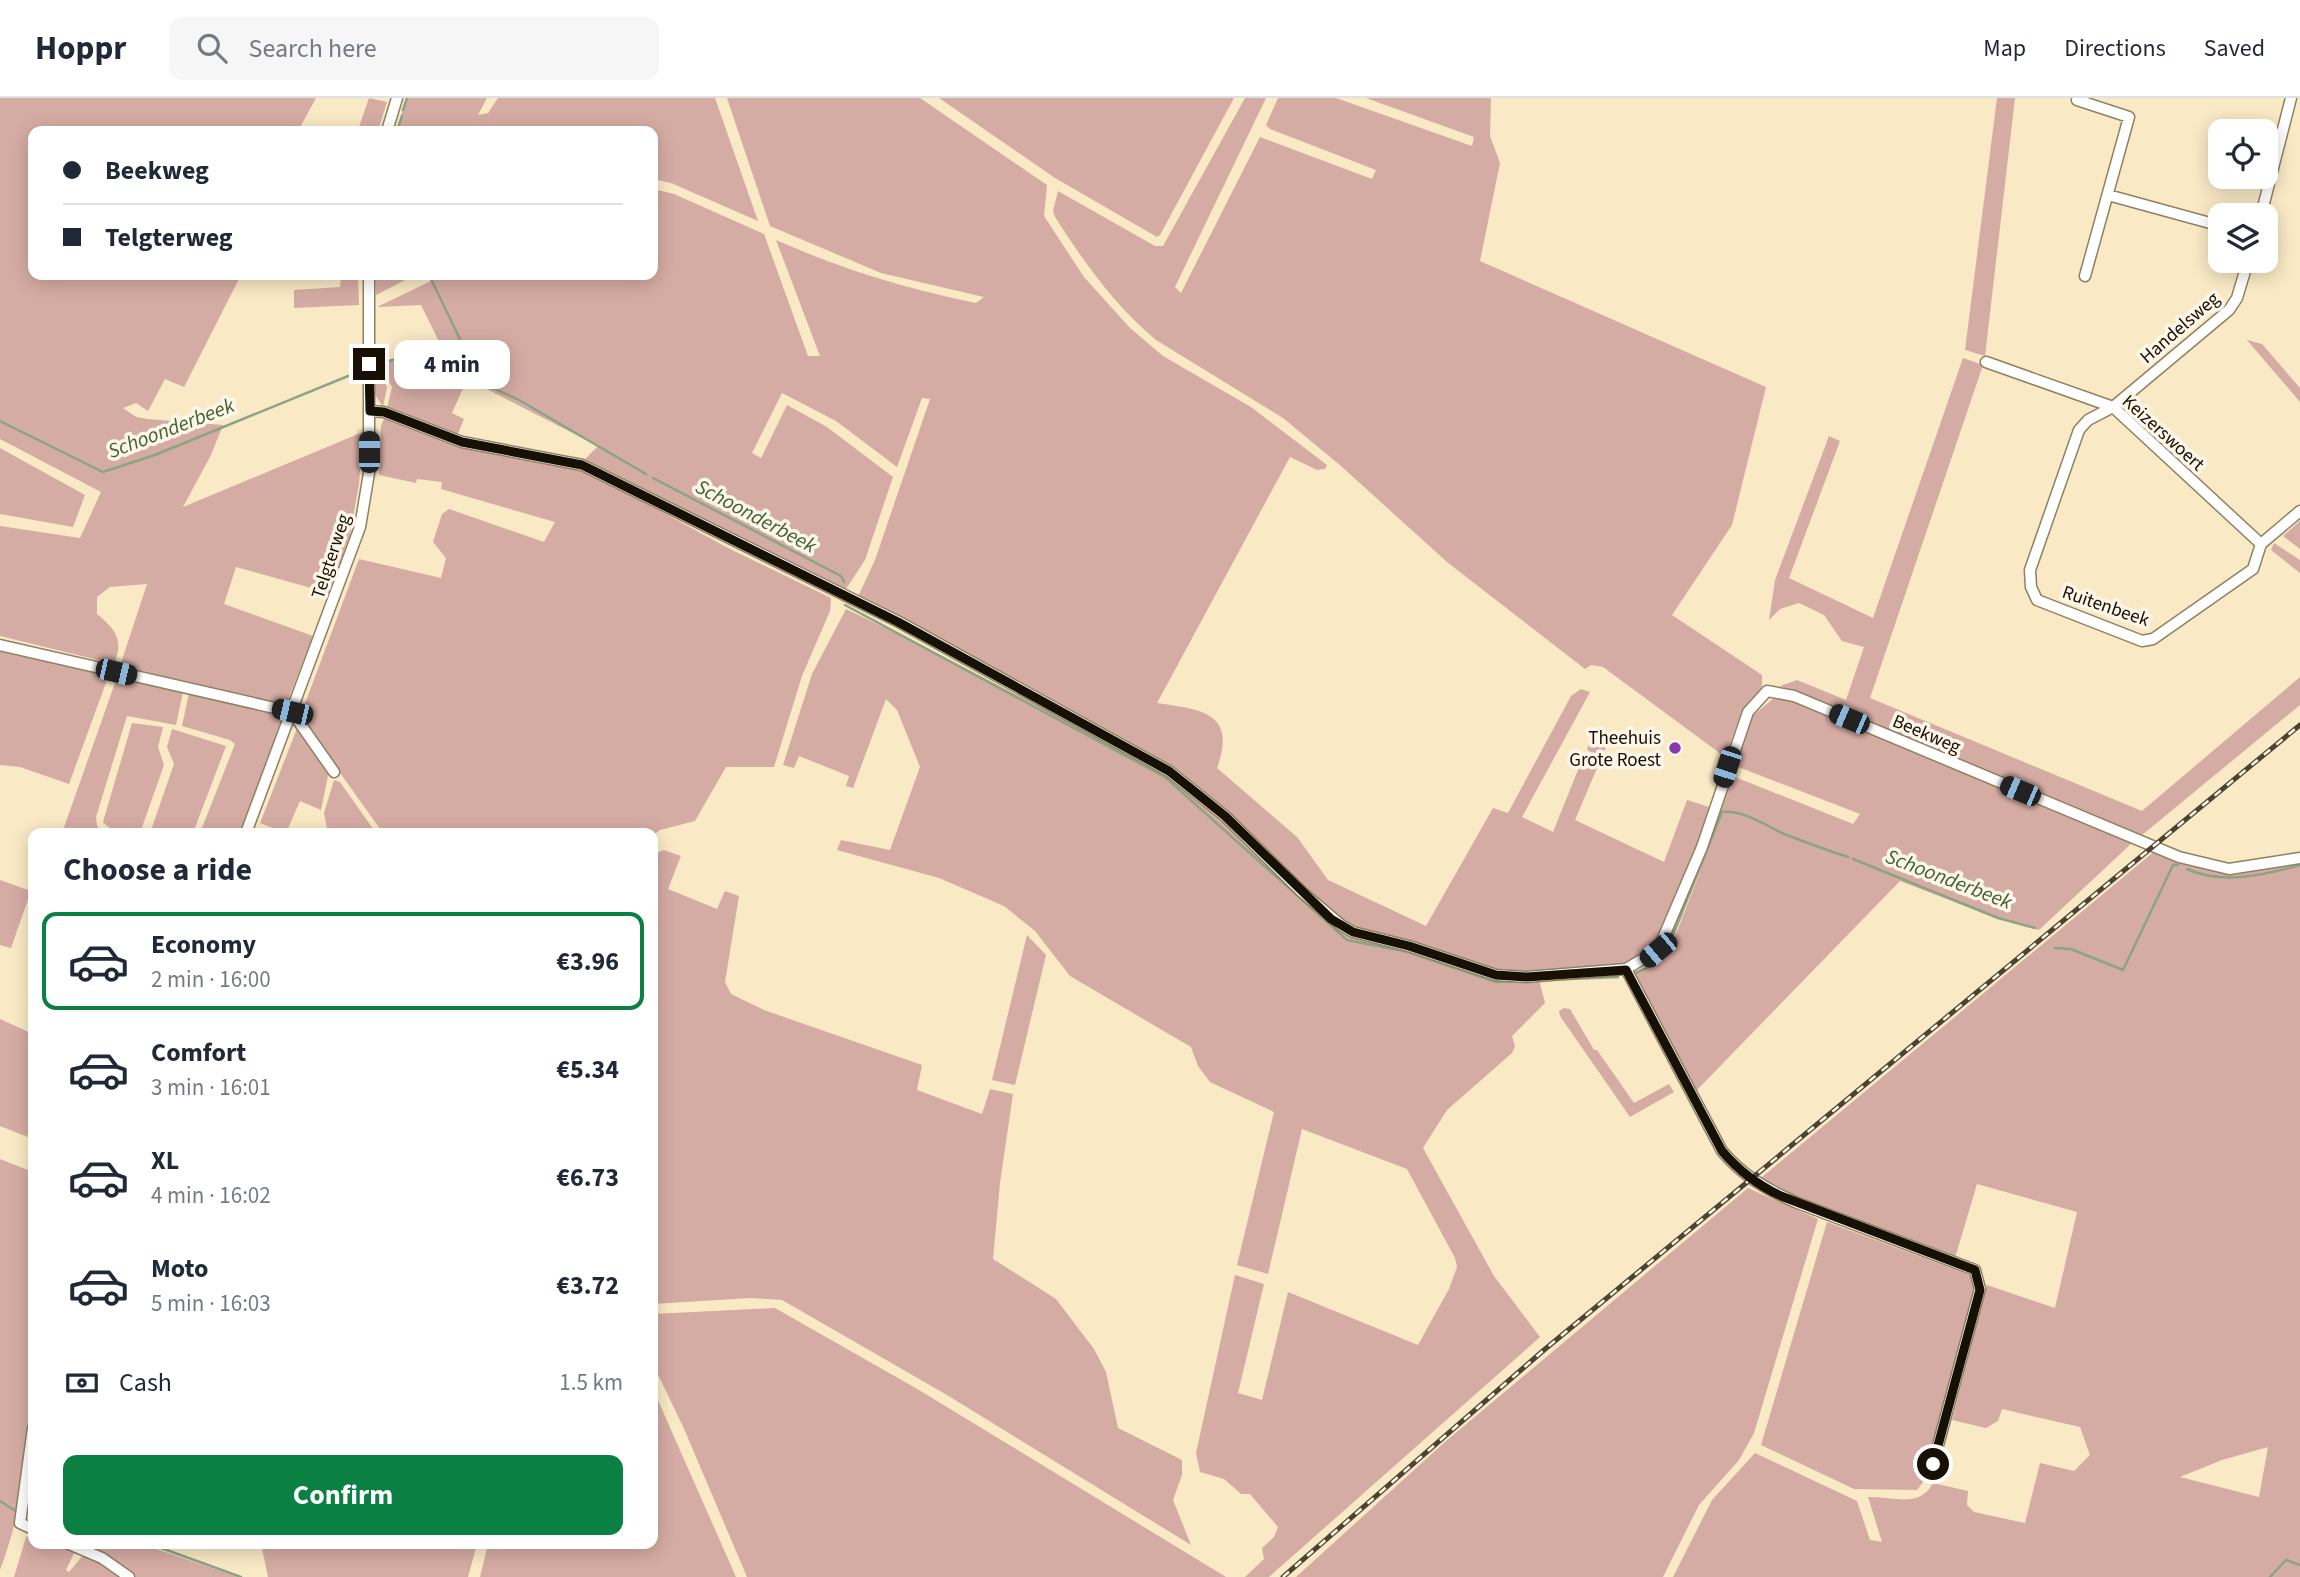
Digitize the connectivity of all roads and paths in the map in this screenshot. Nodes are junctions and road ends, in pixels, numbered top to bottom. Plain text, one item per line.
1 (397, 98) edge
2 (2291, 98) edge
3 (2077, 100) edge
4 (389, 126) edge
5 (2108, 195) junction
6 (2264, 203) edge
7 (2208, 222) edge
8 (2244, 273) edge
9 (2085, 276) dead end
10 (369, 280) edge
11 (1986, 362) dead end
12 (2113, 407) junction
13 (370, 411) junction
14 (2300, 511) edge
15 (2261, 544) junction
16 (0, 645) edge
17 (292, 712) junction
18 (334, 772) dead end
19 (248, 828) edge
20 (2300, 858) edge
21 (1626, 970) junction
22 (1933, 1464) dead end
23 (28, 1465) edge
24 (28, 1527) edge
25 (81, 1549) edge
26 (129, 1577) edge

1 - 4 street
2 - 6 street
3 - 5 street
5 - 7 street
5 - 9 street
8 - 12 street, Handelsweg
10 - 13 street, Telgterweg
11 - 12 street, Keizerswoert
12 - 15 street, Keizerswoert
12 - 15 street, Ruitenbeek
13 - 17 street, Telgterweg
13 - 21 street
14 - 15 street
16 - 17 street
17 - 18 street
17 - 19 street, Telgterweg
20 - 21 street, Beekweg
21 - 22 street
23 - 24 street
25 - 26 street

